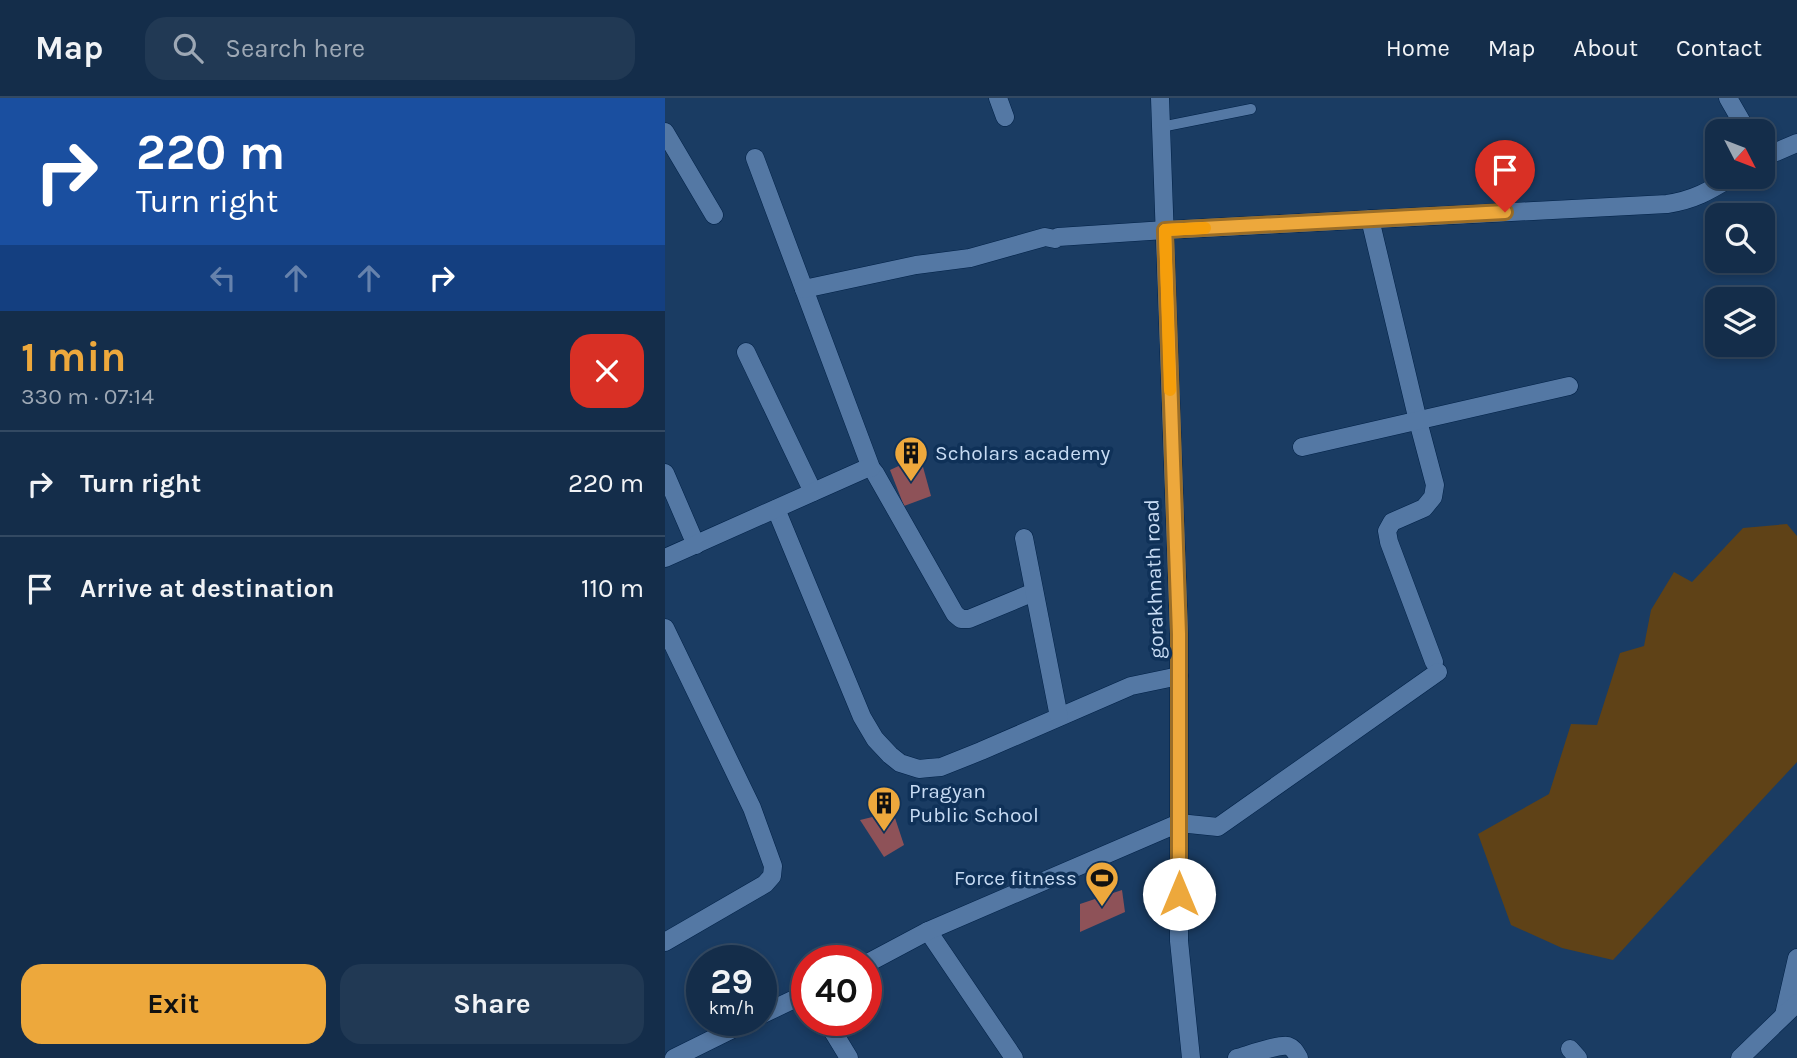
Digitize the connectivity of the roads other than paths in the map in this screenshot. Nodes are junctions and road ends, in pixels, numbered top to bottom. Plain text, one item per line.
1 (998, 98) edge
2 (1160, 98) edge
3 (1728, 98) edge
4 (1251, 109) dead end
5 (1005, 117) dead end
6 (1740, 119) edge
7 (1161, 127) junction
8 (665, 132) edge
9 (1797, 143) edge
10 (1775, 152) edge
11 (755, 158) dead end
12 (1712, 189) edge
13 (714, 215) dead end
14 (1370, 219) junction
15 (1165, 230) junction
16 (804, 289) junction
17 (746, 352) dead end
18 (1569, 386) dead end
19 (1418, 421) junction
20 (1302, 447) dead end
21 (871, 468) junction
22 (665, 474) edge
23 (813, 492) junction
24 (776, 509) junction
25 (1024, 538) dead end
26 (696, 545) junction
27 (665, 558) edge
28 (1034, 592) junction
29 (665, 628) edge
30 (1179, 676) junction
31 (1059, 717) junction
32 (1179, 823) junction
33 (927, 931) junction
34 (665, 942) edge
35 (882, 955) edge
36 (1797, 958) edge
37 (1791, 1009) edge
38 (719, 1036) edge
39 (836, 1036) edge
40 (674, 1058) edge
41 (849, 1058) edge
42 (1014, 1058) edge
43 (1191, 1058) edge
44 (1237, 1058) edge
45 (1299, 1058) edge
46 (1740, 1058) edge

1 - 5 street
2 - 7 street, gorakhnath road
3 - 6 street
4 - 7 lane
7 - 15 street, gorakhnath road
8 - 13 street
9 - 10 street
11 - 16 street
12 - 14 street
14 - 15 street
14 - 19 street
15 - 16 street
15 - 30 street, gorakhnath road
16 - 21 street
17 - 23 street
18 - 19 street
19 - 20 street
19 - 32 street
21 - 23 street
21 - 28 street
22 - 26 street
23 - 24 street
24 - 26 street
24 - 31 street
25 - 28 street
26 - 27 street
28 - 31 street
29 - 34 street
30 - 31 street
30 - 32 street, gorakhnath road
32 - 33 street
32 - 43 street, gorakhnath road
33 - 35 street
33 - 42 street
36 - 37 street
37 - 46 street
38 - 40 street
39 - 41 street
44 - 45 street

